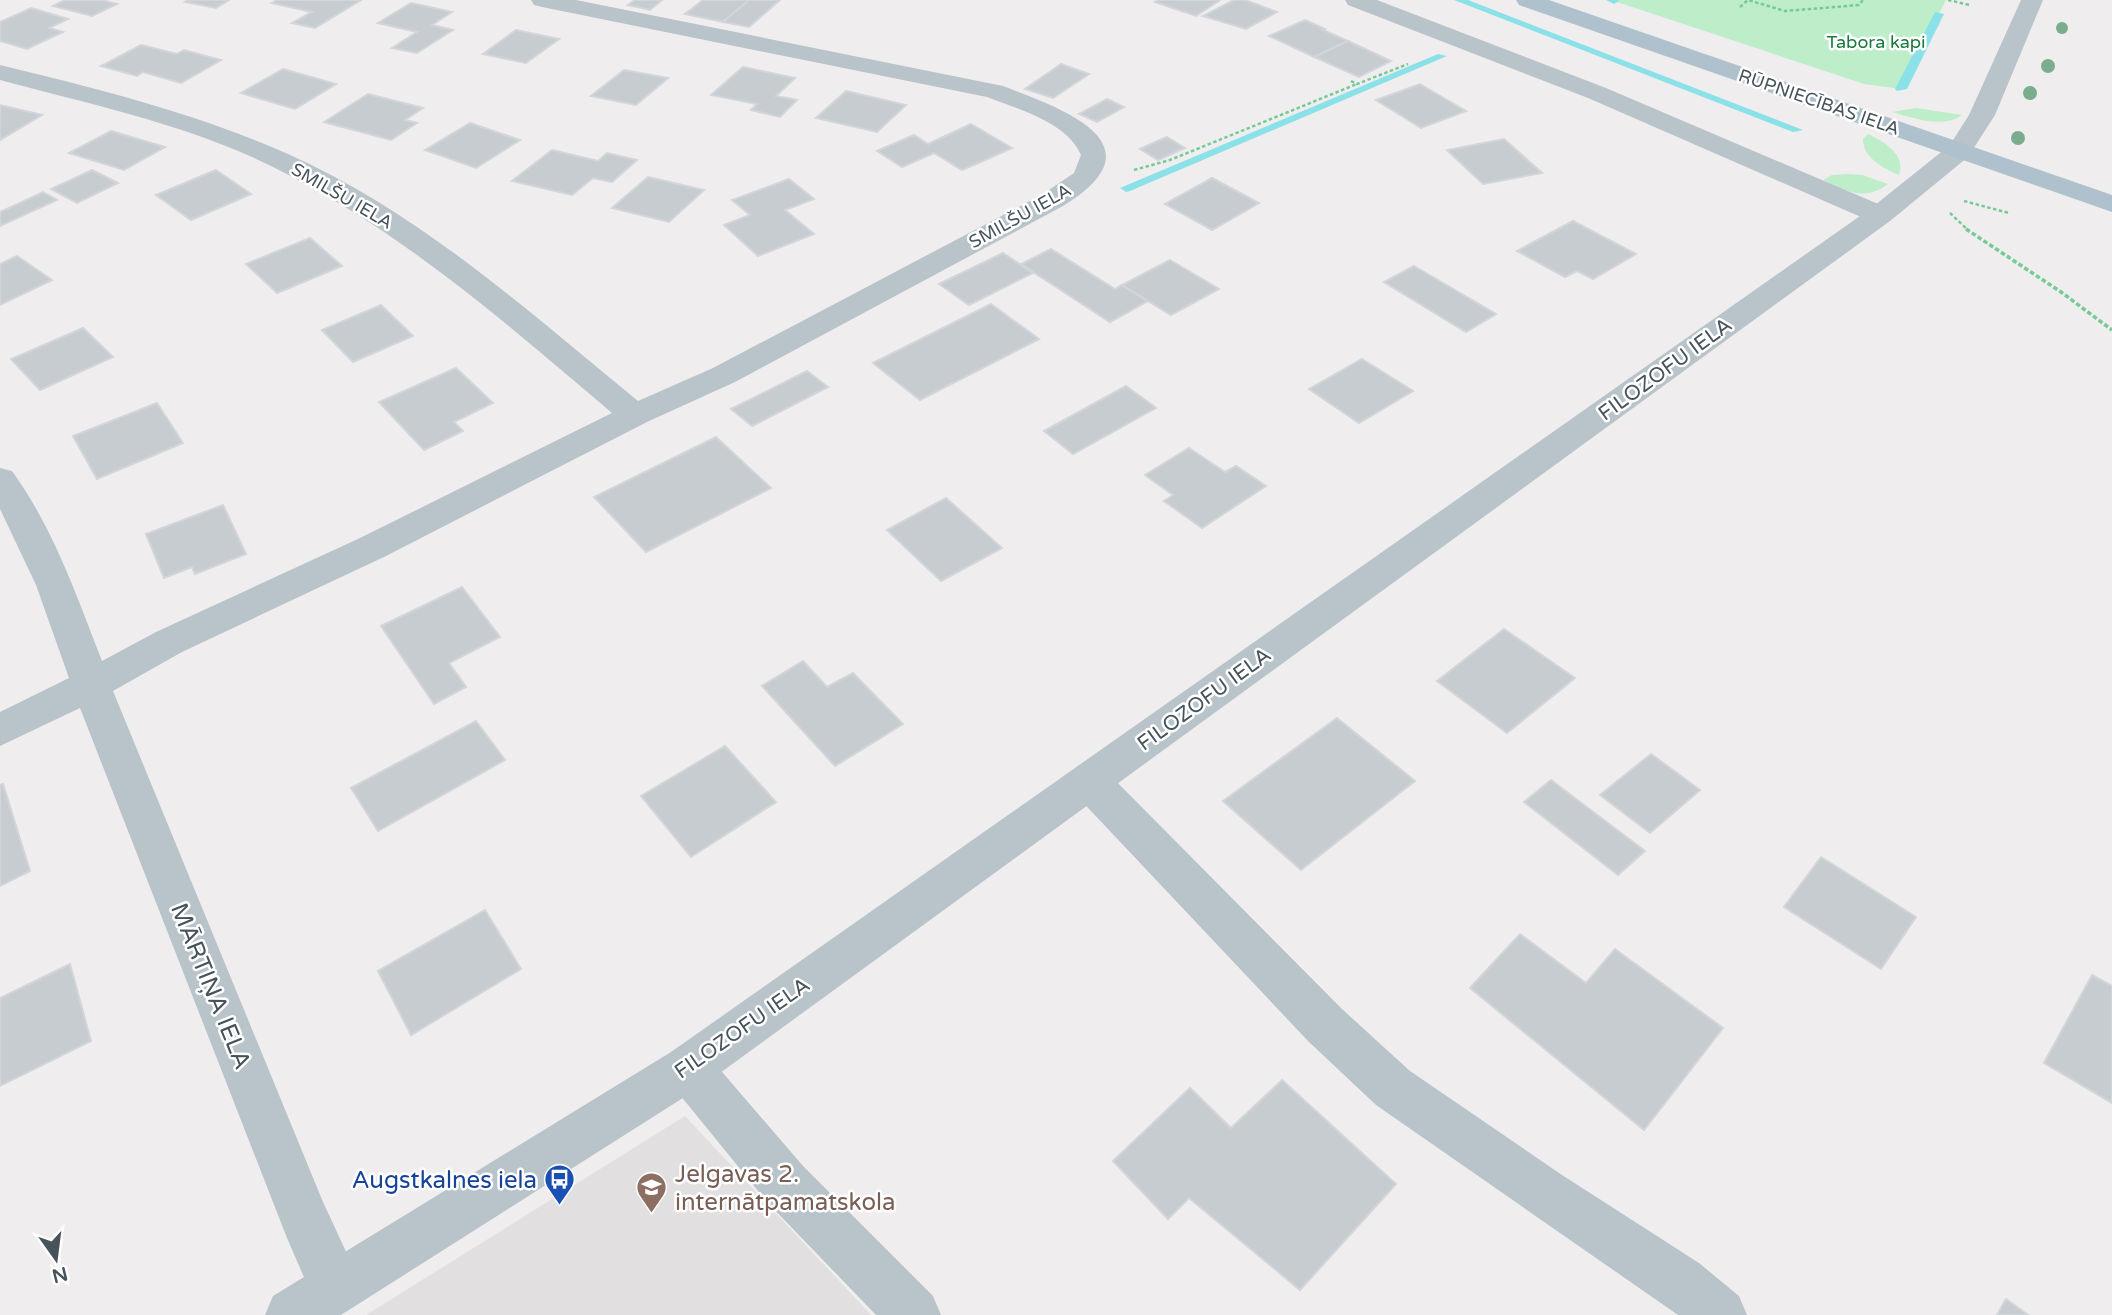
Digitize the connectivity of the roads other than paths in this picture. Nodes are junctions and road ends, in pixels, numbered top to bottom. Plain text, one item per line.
1 (542, 0) edge
2 (1356, 0) edge
3 (1527, 0) edge
4 (2032, 0) edge
5 (0, 72) edge
6 (1959, 151) junction
7 (2112, 204) edge
8 (1880, 215) junction
9 (635, 415) junction
10 (0, 479) edge
11 (93, 684) junction
12 (0, 730) edge
13 (1089, 781) junction
14 (688, 1068) junction
15 (335, 1286) junction
16 (292, 1315) edge
17 (914, 1315) edge
18 (1720, 1315) edge

1 - 9 street, SMILŠU IELA
2 - 8 street
3 - 6 main road, RŪPNIECĪBAS IELA
4 - 6 street, FILOZOFU IELA
5 - 9 street, SMILŠU IELA
6 - 7 main road, RŪPNIECĪBAS IELA
6 - 8 street, FILOZOFU IELA
8 - 13 street, FILOZOFU IELA
9 - 11 street, SMILŠU IELA
10 - 11 street
11 - 12 street, SMILŠU IELA
11 - 15 street, MĀRTIŅA IELA
13 - 14 street, FILOZOFU IELA
13 - 18 street
14 - 15 street, FILOZOFU IELA
14 - 17 street
15 - 16 street, FILOZOFU IELA

